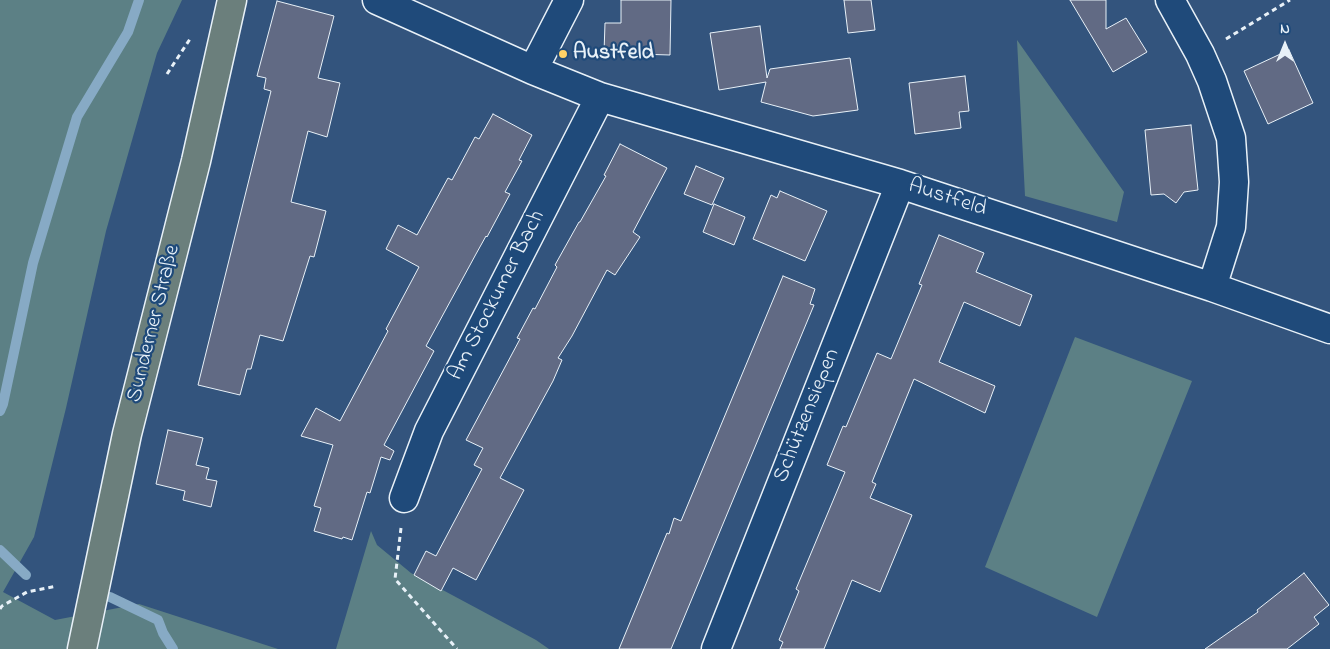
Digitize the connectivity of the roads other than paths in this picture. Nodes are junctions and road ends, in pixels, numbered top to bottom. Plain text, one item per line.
1 (232, 0) edge
2 (377, 0) edge
3 (569, 0) edge
4 (1170, 0) edge
5 (422, 10) edge
6 (533, 70) junction
7 (600, 98) junction
8 (900, 184) junction
9 (1212, 287) junction
10 (1330, 329) edge
11 (404, 498) road end
12 (82, 649) edge
13 (716, 649) edge

1 - 12 main road, Sunderner Straße
2 - 5 street, Austfeld
3 - 6 street
4 - 9 street
5 - 6 street, Austfeld
6 - 7 street, Austfeld
7 - 8 street, Austfeld
7 - 11 street, Am Stockumer Bach
8 - 9 street, Austfeld
8 - 13 street, Schützensiepen
9 - 10 street, Austfeld

